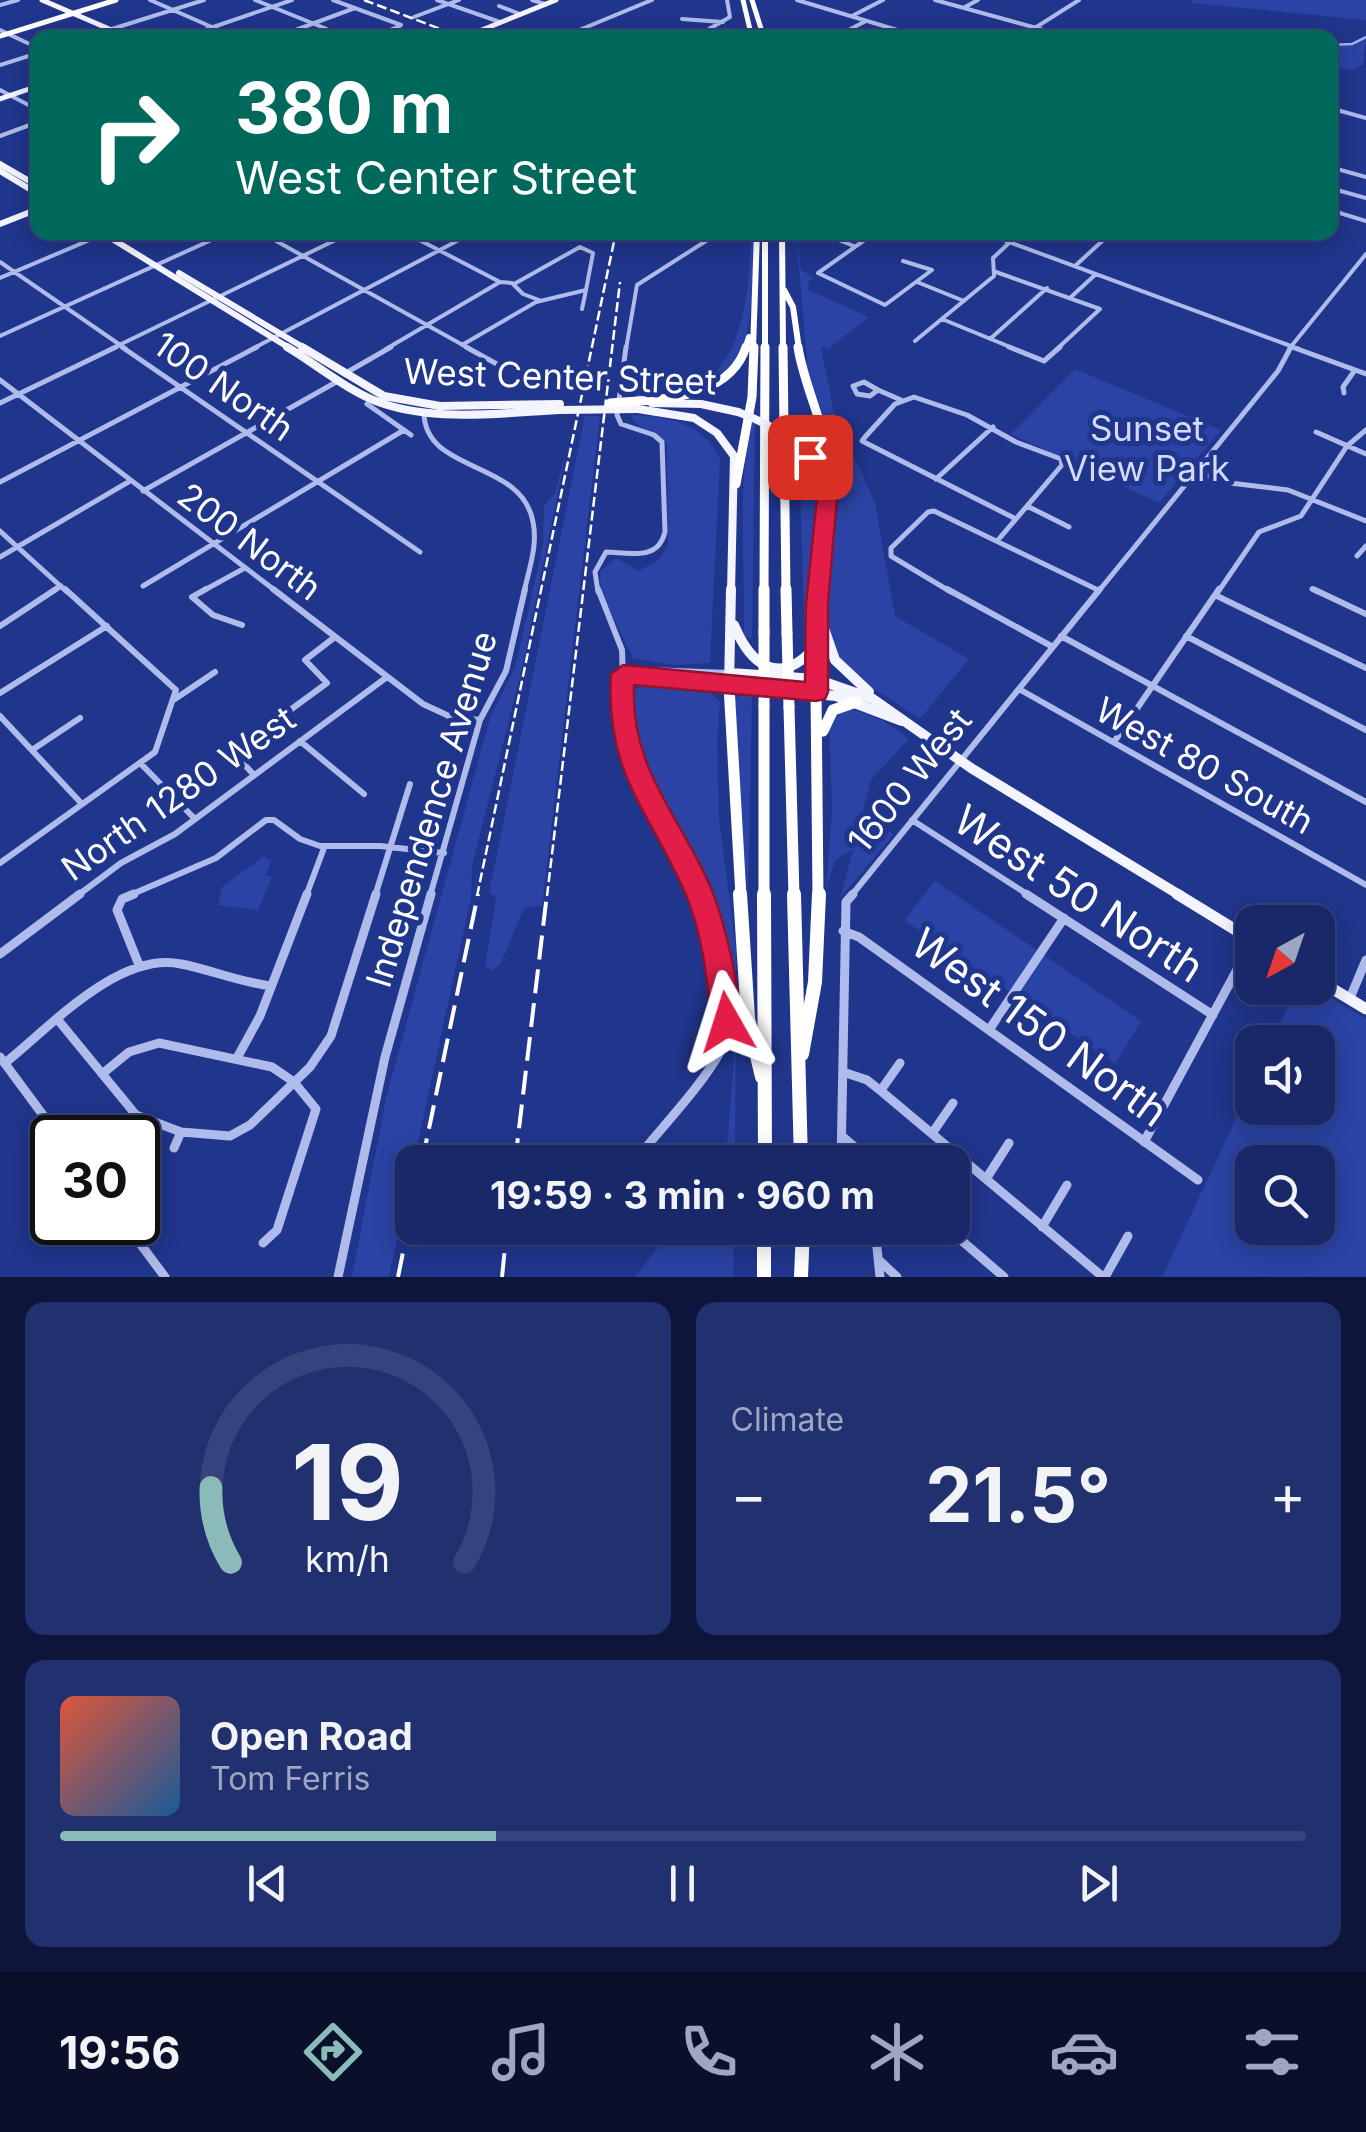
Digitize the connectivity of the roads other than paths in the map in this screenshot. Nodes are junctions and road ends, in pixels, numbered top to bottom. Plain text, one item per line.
1 (18, 0) edge
2 (42, 0) edge
3 (105, 0) edge
4 (116, 0) edge
5 (150, 0) edge
6 (204, 0) edge
7 (255, 0) edge
8 (292, 0) edge
9 (333, 0) edge
10 (437, 0) edge
11 (459, 0) edge
12 (532, 0) edge
13 (556, 0) edge
14 (652, 0) edge
15 (726, 0) edge
16 (743, 0) edge
17 (752, 0) edge
18 (797, 0) edge
19 (883, 0) edge
20 (935, 0) edge
21 (978, 0) edge
22 (1080, 0) edge
23 (448, 4) junction
24 (545, 4) junction
25 (0, 5) edge
26 (498, 6) dead end
27 (272, 7) junction
28 (356, 8) junction
29 (964, 8) junction
30 (173, 10) junction
31 (71, 12) junction
32 (520, 14) junction
33 (851, 16) junction
34 (414, 17) dead end
35 (682, 19) dead end
36 (866, 20) junction
37 (500, 22) junction
38 (723, 22) junction
39 (314, 24) junction
40 (212, 27) junction
41 (1036, 27) junction
42 (110, 30) joint
43 (204, 30) edge
44 (219, 30) edge
45 (297, 30) edge
46 (329, 30) edge
47 (389, 30) edge
48 (482, 30) edge
49 (579, 30) edge
50 (714, 30) edge
51 (750, 30) edge
52 (761, 30) edge
53 (848, 30) edge
54 (898, 30) edge
55 (1031, 30) edge
56 (1046, 30) edge
57 (2, 33) edge
58 (30, 47) edge
59 (30, 54) edge
60 (0, 66) edge
61 (30, 89) edge
62 (0, 90) edge
63 (10, 95) junction
64 (0, 99) edge
65 (30, 106) edge
66 (1338, 110) edge
67 (1366, 118) edge
68 (30, 125) edge
69 (0, 136) edge
70 (1338, 168) edge
71 (4, 171) edge
72 (1366, 177) edge
73 (30, 182) edge
74 (30, 189) edge
75 (1338, 190) edge
76 (1366, 198) edge
77 (30, 212) edge
78 (1338, 212) edge
79 (1366, 221) edge
80 (0, 224) edge
81 (90, 240) edge
82 (118, 240) edge
83 (212, 240) edge
84 (274, 240) edge
85 (336, 240) edge
86 (420, 240) edge
87 (459, 240) edge
88 (708, 240) edge
89 (760, 240) edge
90 (761, 240) edge
91 (782, 240) edge
92 (838, 240) edge
93 (865, 240) edge
94 (1004, 240) edge
95 (1103, 240) edge
96 (1009, 242) junction
97 (855, 247) junction
98 (440, 250) junction
99 (1366, 254) edge
100 (303, 257) junction
101 (904, 261) dead end
102 (0, 262) edge
103 (160, 264) junction
104 (1074, 266) junction
105 (15, 272) junction
106 (996, 272) junction
107 (1096, 274) junction
108 (0, 278) edge
109 (500, 282) junction
110 (916, 282) junction
111 (514, 284) junction
112 (1048, 288) junction
113 (783, 289) junction
114 (364, 290) junction
115 (586, 290) junction
116 (1070, 297) junction
117 (216, 299) junction
118 (540, 301) junction
119 (964, 301) junction
120 (65, 307) junction
121 (582, 309) dead end
122 (753, 316) junction
123 (942, 319) junction
124 (429, 326) junction
125 (0, 336) edge
126 (276, 336) junction
127 (990, 338) junction
128 (915, 341) dead end
129 (120, 344) junction
130 (462, 346) junction
131 (1291, 346) junction
132 (504, 368) dead end
133 (1354, 370) junction
134 (1366, 374) edge
135 (341, 378) junction
136 (0, 380) edge
137 (181, 386) junction
138 (878, 390) junction
139 (374, 392) junction
140 (18, 394) junction
141 (1344, 394) dead end
142 (904, 399) junction
143 (0, 403) edge
144 (368, 404) dead end
145 (638, 405) junction
146 (557, 406) junction
147 (614, 406) junction
148 (424, 412) junction
149 (993, 428) junction
150 (404, 430) junction
151 (1366, 430) edge
152 (247, 432) junction
153 (1316, 432) dead end
154 (412, 435) dead end
155 (78, 441) junction
156 (1347, 446) junction
157 (1366, 454) edge
158 (1196, 471) junction
159 (1253, 476) dead end
160 (936, 480) junction
161 (130, 481) junction
162 (317, 481) junction
163 (0, 482) edge
164 (736, 484) junction
165 (1256, 486) junction
166 (143, 491) junction
167 (1314, 499) junction
168 (827, 503) junction
169 (1027, 506) junction
170 (1016, 519) junction
171 (1366, 520) edge
172 (1068, 527) dead end
173 (0, 531) edge
174 (998, 540) junction
175 (213, 545) junction
176 (17, 546) junction
177 (1366, 546) edge
178 (420, 552) dead end
179 (1358, 556) dead end
180 (0, 557) edge
181 (244, 568) junction
182 (62, 586) junction
183 (143, 586) dead end
184 (1312, 588) dead end
185 (1098, 590) junction
186 (1215, 595) junction
187 (817, 604) junction
188 (1366, 614) edge
189 (732, 623) junction
190 (242, 625) dead end
191 (0, 626) edge
192 (107, 626) junction
193 (1061, 636) junction
194 (1186, 636) junction
195 (335, 637) junction
196 (816, 645) junction
197 (1053, 646) junction
198 (1366, 668) edge
199 (215, 672) dead end
200 (623, 672) junction
201 (387, 677) junction
202 (730, 680) junction
203 (816, 686) junction
204 (1019, 688) junction
205 (1154, 688) junction
206 (0, 693) edge
207 (175, 700) junction
208 (856, 702) junction
209 (886, 706) junction
210 (0, 716) edge
211 (80, 718) dead end
212 (480, 720) junction
213 (904, 722) junction
214 (1366, 730) edge
215 (819, 741) junction
216 (300, 742) junction
217 (1114, 742) junction
218 (32, 750) junction
219 (961, 761) junction
220 (141, 764) junction
221 (254, 775) junction
222 (410, 784) dead end
223 (364, 794) dead end
224 (1366, 802) edge
225 (82, 804) junction
226 (195, 819) junction
227 (912, 820) junction
228 (324, 848) junction
229 (392, 849) junction
230 (444, 852) junction
231 (0, 863) edge
232 (1366, 885) edge
233 (1064, 918) junction
234 (842, 930) junction
235 (1235, 930) edge
236 (0, 954) edge
237 (1366, 960) edge
238 (140, 965) junction
239 (1235, 972) edge
240 (271, 986) junction
241 (1335, 990) edge
242 (1349, 999) junction
243 (1366, 1009) edge
244 (1212, 1016) junction
245 (58, 1020) junction
246 (989, 1030) junction
247 (237, 1058) junction
248 (2, 1060) edge
249 (900, 1063) dead end
250 (799, 1065) junction
251 (842, 1072) junction
252 (102, 1074) junction
253 (294, 1082) junction
254 (765, 1085) junction
255 (881, 1091) junction
256 (953, 1102) dead end
257 (43, 1115) edge
258 (182, 1132) junction
259 (933, 1132) junction
260 (842, 1136) junction
261 (1144, 1142) junction
262 (1009, 1143) dead end
263 (648, 1145) edge
264 (765, 1145) edge
265 (801, 1145) edge
266 (842, 1145) edge
267 (852, 1145) edge
268 (174, 1148) dead end
269 (986, 1179) junction
270 (1198, 1180) dead end
271 (1066, 1186) dead end
272 (1042, 1226) junction
273 (1128, 1236) dead end
274 (263, 1243) dead end
275 (141, 1245) edge
276 (764, 1245) edge
277 (802, 1245) edge
278 (877, 1245) edge
279 (967, 1245) edge
280 (879, 1260) junction
281 (165, 1277) edge
282 (338, 1277) edge
283 (764, 1277) edge
284 (801, 1277) edge
285 (880, 1277) edge
286 (898, 1277) edge
287 (1004, 1277) edge
288 (1104, 1277) edge

1 - 25 street
2 - 31 main road
3 - 31 highway
4 - 31 highway
5 - 30 street
6 - 30 street
7 - 27 street
8 - 27 street
9 - 28 street
10 - 23 street
11 - 23 street
12 - 24 street
13 - 24 main road
14 - 49 street
15 - 38 street
16 - 51 highway
17 - 52 highway
18 - 33 street
19 - 33 street
20 - 29 street
21 - 29 street
22 - 41 street
23 - 34 street
23 - 37 street
24 - 32 main road
26 - 32 street
27 - 39 street
27 - 40 street
28 - 39 street
28 - 47 street
29 - 41 street
30 - 40 street
30 - 42 street
31 - 42 main road
31 - 57 highway
32 - 37 main road
33 - 36 street
35 - 38 street
36 - 53 street
36 - 54 street
37 - 48 main road
38 - 50 street
39 - 45 street
39 - 46 street
40 - 43 street
40 - 44 street
41 - 55 street
41 - 56 street
57 - 58 street
59 - 60 street
61 - 63 main road
62 - 63 street
63 - 64 main road
63 - 65 street
66 - 67 street
68 - 69 street
70 - 72 street
71 - 73 main road
71 - 74 main road
75 - 76 street
77 - 80 main road
78 - 79 street
81 - 105 street
82 - 103 main road, West Center Street
83 - 103 street
84 - 100 street
85 - 100 street
86 - 98 street
87 - 98 street
88 - 147 street
89 - 122 highway
90 - 254 highway, bridge
91 - 113 highway
92 - 97 street
93 - 97 street
94 - 96 street
95 - 104 street
96 - 104 street
96 - 106 street
97 - 110 street
98 - 109 street
98 - 114 street
99 - 131 street, 1600 West
100 - 114 street
100 - 117 street
101 - 110 street
102 - 105 street, 100 North
103 - 117 main road, West Center Street
103 - 120 street
104 - 107 street
105 - 108 street
105 - 120 street, 100 North
106 - 112 street
106 - 119 street
107 - 116 street
107 - 131 street
109 - 111 street
109 - 124 street
110 - 119 street
111 - 115 street
111 - 118 street
112 - 116 street
112 - 127 street
113 - 168 highway
113 - 250 highway, bridge
114 - 124 street
114 - 126 street
115 - 118 street
115 - 121 street
116 - 127 street
117 - 126 main road, West Center Street
117 - 129 street
118 - 130 street
119 - 123 street
120 - 125 street
120 - 129 street, 100 North
122 - 145 highway
122 - 164 highway
123 - 127 street
123 - 128 street
124 - 130 street
124 - 135 street
126 - 135 main road, West Center Street
126 - 137 street
129 - 137 street, 100 North
129 - 140 street
130 - 132 street
131 - 133 street
131 - 158 street, 1600 West
133 - 134 street
133 - 141 street
135 - 139 main road, West Center Street
135 - 148 main road, West Center Street
135 - 152 street
136 - 140 street, 200 North
137 - 152 street, 100 North
137 - 155 street
138 - 138 street
138 - 142 street
139 - 146 main road, West Center Street
139 - 148 main road
140 - 143 street
140 - 155 street, 200 North
142 - 149 street
142 - 160 street
144 - 150 street
145 - 146 main road, West Center Street, bridge
145 - 147 highway, bridge
145 - 164 main road, West Center Street
145 - 168 main road, West Center Street, bridge
146 - 147 main road, West Center Street, bridge
146 - 148 main road, West Center Street
147 - 200 street
148 - 212 street, Independence Avenue
149 - 160 street
149 - 169 street
150 - 154 street
150 - 162 street
151 - 156 street
152 - 162 street, 100 North
152 - 166 street
153 - 156 street
155 - 161 street, 200 North
155 - 163 street
156 - 157 street
156 - 167 street
158 - 165 street
158 - 185 street, 1600 West
159 - 165 street
160 - 170 street
161 - 166 street, 200 North
161 - 176 street
162 - 175 street
162 - 178 street, 100 North
164 - 189 main road, West Center Street
165 - 167 street
166 - 175 street, 200 North
167 - 171 street
167 - 186 street
168 - 187 main road, West Center Street
169 - 170 street
169 - 172 street
170 - 174 street
173 - 176 street
174 - 185 street
174 - 197 street
175 - 181 street, 200 North
175 - 183 street
176 - 180 street
176 - 182 street
177 - 179 street
181 - 190 street
181 - 195 street, 200 North
182 - 191 street
182 - 192 street
184 - 188 street
185 - 193 street, 1600 West
186 - 194 street
186 - 198 street
187 - 196 main road, West Center Street
187 - 209 main road
189 - 196 main road
189 - 202 main road, West Center Street
192 - 206 street
192 - 207 street
193 - 197 street, 1600 West
193 - 205 street
194 - 205 street
194 - 214 street
195 - 201 street, 200 North
195 - 221 street
196 - 203 main road, West Center Street
197 - 204 street, 1600 West
199 - 207 street
200 - 202 street
200 - 263 street
201 - 212 street, 200 North
201 - 216 street, North 1280 West
202 - 203 main road
202 - 254 highway
203 - 208 main road
203 - 209 main road
203 - 215 highway
204 - 217 street, West 80 South
204 - 219 street, 1600 West
205 - 217 street
205 - 224 street
207 - 220 street
208 - 213 main road
208 - 215 highway
209 - 213 main road
210 - 218 street
211 - 218 street
212 - 230 street, Independence Avenue
213 - 219 main road
215 - 250 highway
216 - 221 street, North 1280 West
216 - 223 street
217 - 232 street, West 80 South
218 - 225 street
219 - 227 street, 1600 West
219 - 235 main road
220 - 225 street
220 - 226 street
221 - 226 street, North 1280 West
222 - 229 street
225 - 231 street
226 - 236 street, North 1280 West
227 - 233 street, West 50 North
227 - 234 street, 1600 West
228 - 229 street
228 - 238 street
228 - 240 street
229 - 230 street
229 - 253 street
230 - 282 street, Independence Avenue
233 - 244 street, West 50 North
233 - 246 street
234 - 246 street, West 150 North
234 - 251 street, 1600 West
237 - 242 street
238 - 240 street
238 - 245 street
239 - 244 street
240 - 247 street
241 - 242 main road
242 - 243 main road
244 - 261 street
245 - 248 street
245 - 252 street
246 - 261 street, West 150 North
247 - 252 street
247 - 253 street
248 - 257 street
249 - 255 street
250 - 265 highway
251 - 255 street
251 - 260 street, 1600 West
252 - 258 street
253 - 258 street
253 - 274 street
254 - 264 highway
255 - 259 street
256 - 259 street
258 - 268 street
259 - 269 street
260 - 266 street, 1600 West
260 - 267 street
261 - 270 street, West 150 North
262 - 269 street
269 - 272 street
271 - 272 street
272 - 288 street
273 - 288 street
275 - 281 street
276 - 283 highway
277 - 284 highway
278 - 280 street
279 - 287 street
280 - 285 street
280 - 286 street

